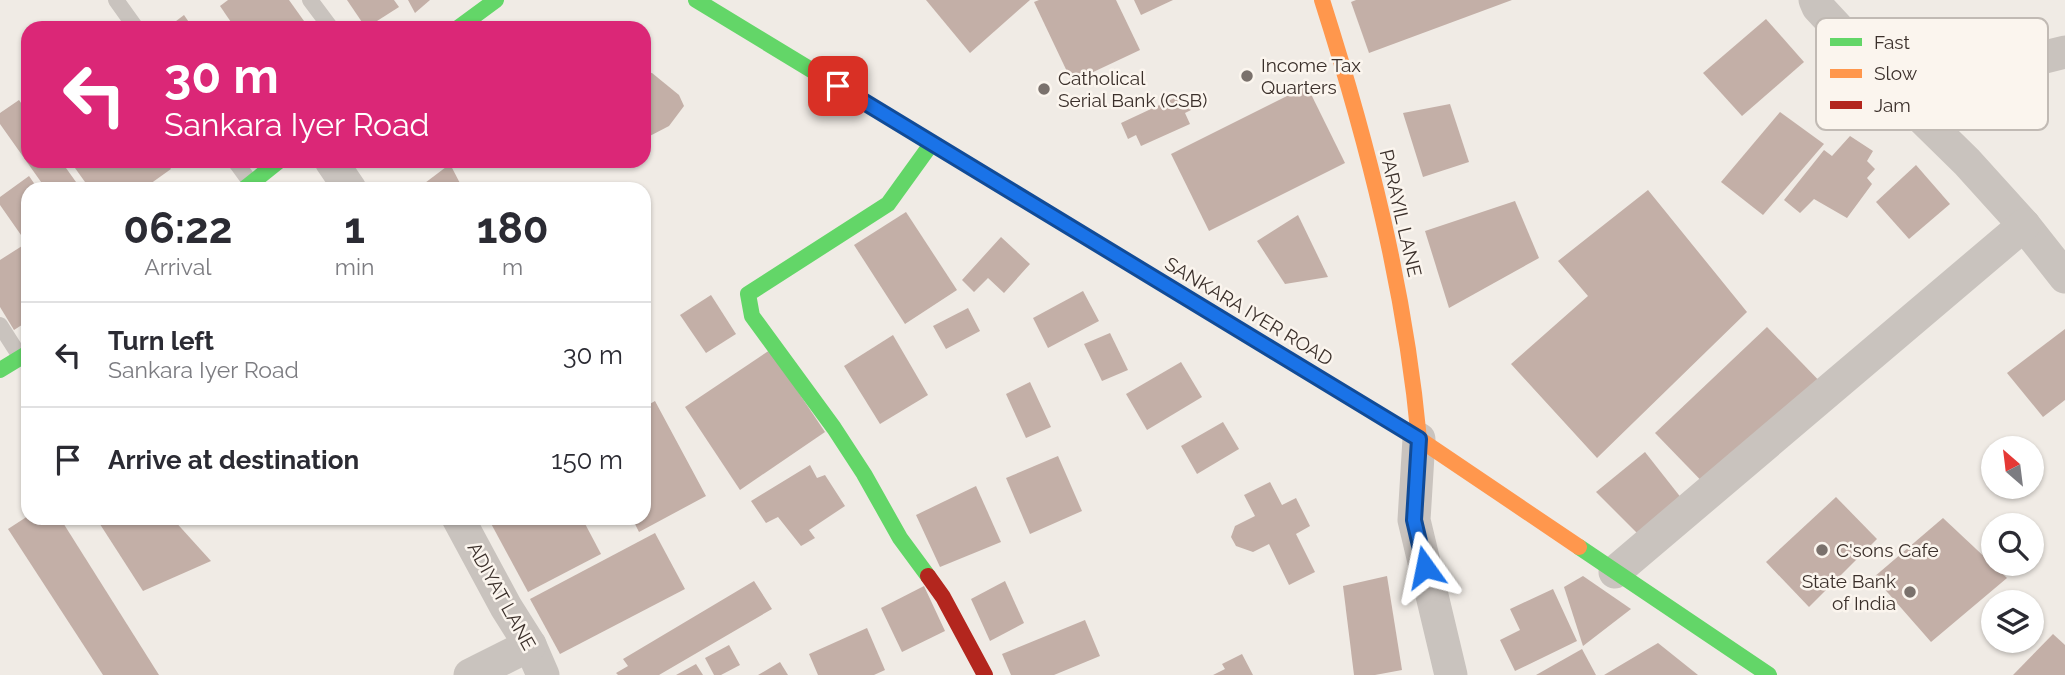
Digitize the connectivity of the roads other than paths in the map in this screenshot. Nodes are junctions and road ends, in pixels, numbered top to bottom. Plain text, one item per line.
1 (116, 0) edge
2 (310, 0) edge
3 (496, 0) edge
4 (696, 0) edge
5 (1322, 0) edge
6 (1815, 0) edge
7 (1828, 18) edge
8 (131, 21) edge
9 (326, 21) edge
10 (468, 21) edge
11 (1934, 130) edge
12 (932, 143) junction
13 (270, 168) edge
14 (253, 182) edge
15 (2024, 225) junction
16 (2065, 277) edge
17 (0, 326) edge
18 (21, 352) edge
19 (21, 358) edge
20 (0, 370) edge
21 (1419, 439) junction
22 (462, 525) edge
23 (1615, 572) junction
24 (530, 645) junction
25 (1447, 674) edge
26 (470, 675) edge
27 (543, 675) edge
28 (985, 675) edge
29 (1769, 675) edge

1 - 8 lane
2 - 9 lane
3 - 10 main road
4 - 12 main road, SANKARA IYER ROAD
5 - 21 main road, PARAYIL LANE
6 - 7 street
11 - 15 street
12 - 21 main road, SANKARA IYER ROAD
12 - 28 main road
13 - 14 main road
15 - 16 street
15 - 23 street
17 - 18 lane
19 - 20 main road
21 - 23 main road, SANKARA IYER ROAD
21 - 25 street
22 - 24 street, ADIYAT LANE
23 - 29 main road, SANKARA IYER ROAD
24 - 26 street
24 - 27 street, ADIYAT LANE

